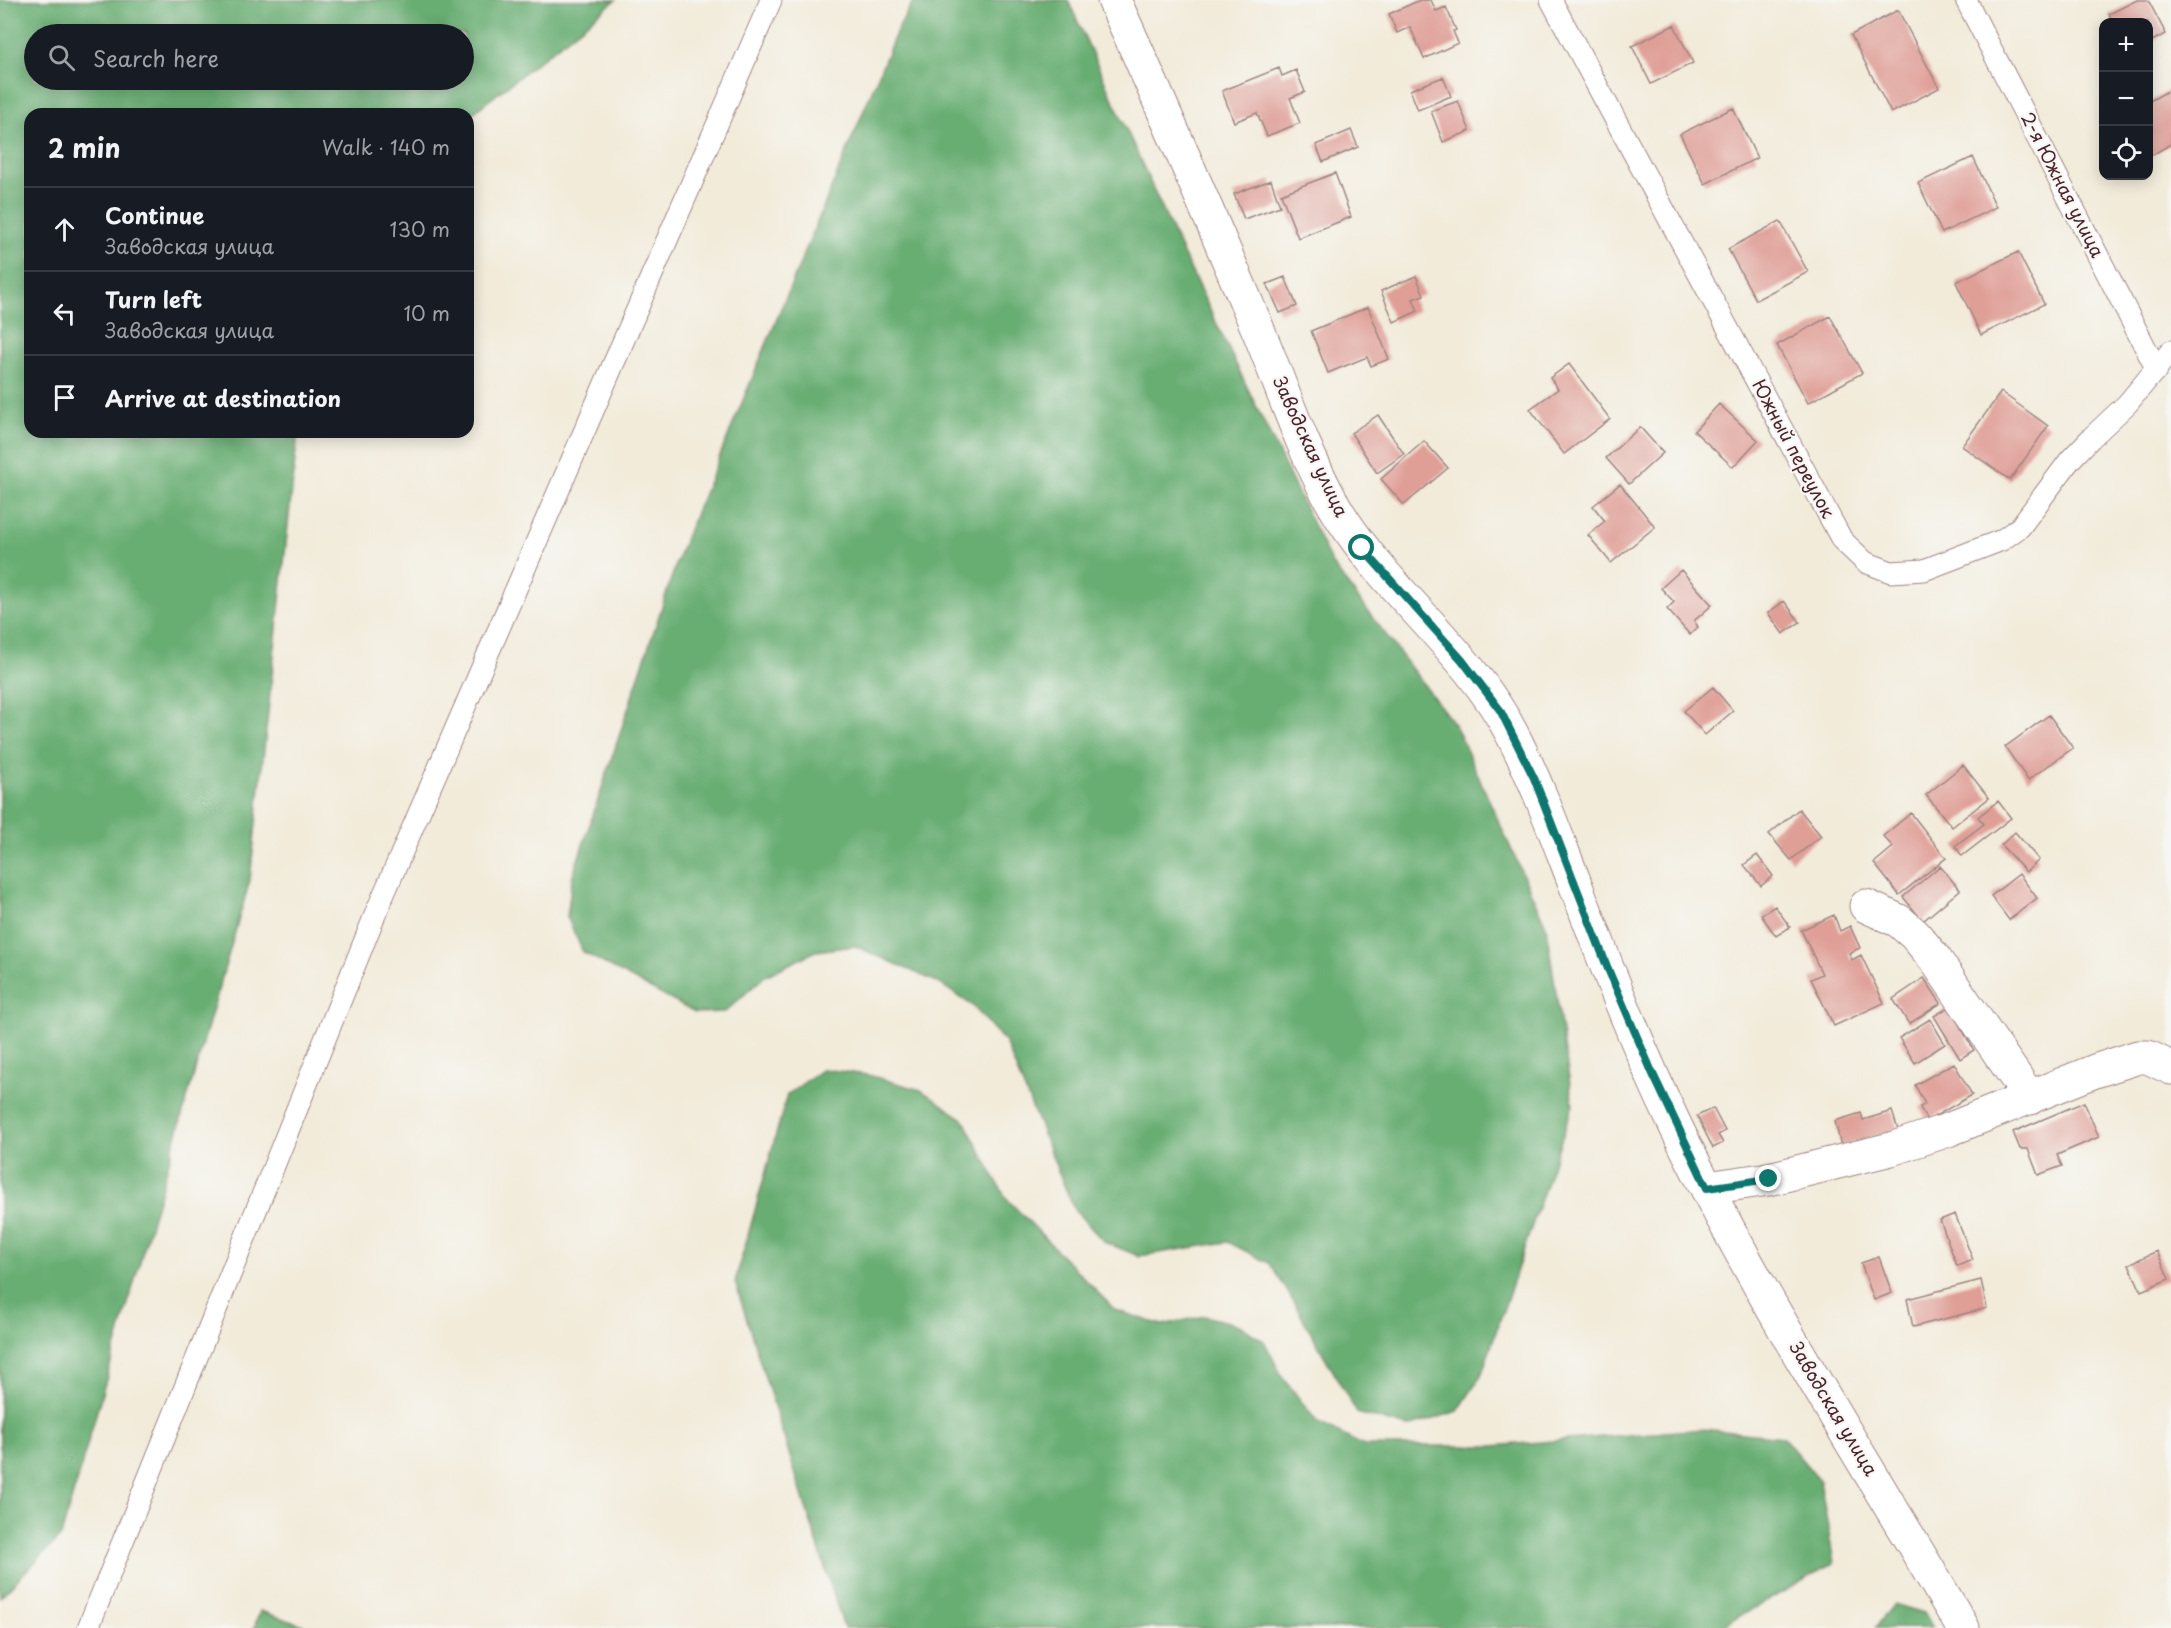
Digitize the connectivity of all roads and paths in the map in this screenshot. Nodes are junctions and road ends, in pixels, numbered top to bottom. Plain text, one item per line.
1 (771, 0) edge
2 (1114, 0) edge
3 (1551, 0) edge
4 (1966, 0) edge
5 (2171, 351) edge
6 (2157, 370) junction
7 (1866, 906) dead end
8 (2171, 1068) edge
9 (2030, 1098) junction
10 (1707, 1188) junction
11 (88, 1628) edge
12 (1964, 1628) edge

1 - 11 lane
2 - 10 street, Заводская улица
3 - 6 lane, Южный переулок
4 - 6 lane, 2-я Южная улица
5 - 6 lane, Южный переулок
7 - 9 street
8 - 9 street
9 - 10 street
10 - 12 street, Заводская улица

